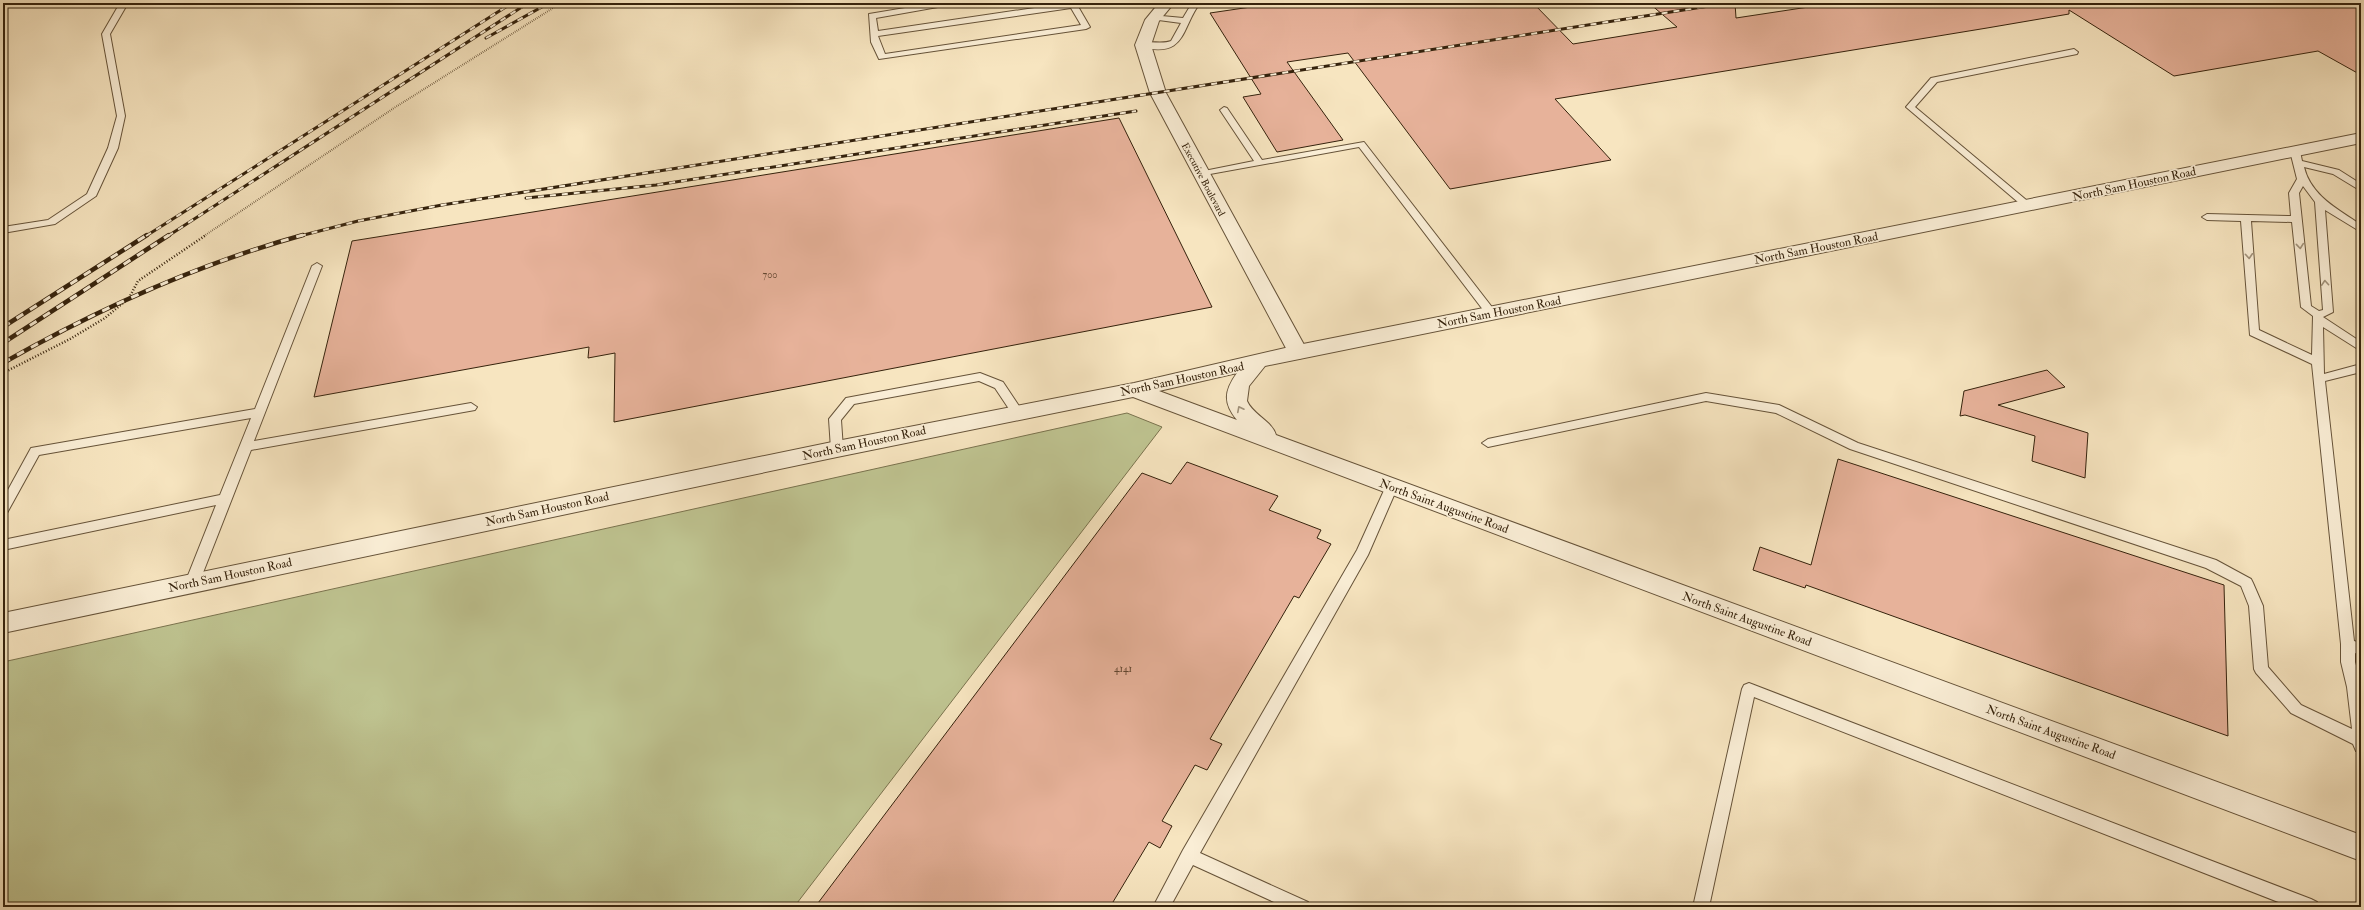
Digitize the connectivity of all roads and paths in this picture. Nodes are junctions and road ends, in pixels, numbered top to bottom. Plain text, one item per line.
1 (124, 3) edge
2 (561, 3) edge
3 (949, 3) edge
4 (1167, 3) edge
5 (1196, 3) edge
6 (1073, 4) edge
7 (1154, 17) junction
8 (1184, 21) junction
9 (874, 34) junction
10 (1143, 45) junction
11 (2074, 52) dead end
12 (1224, 110) dead end
13 (2361, 138) edge
14 (2297, 157) junction
15 (1260, 163) junction
16 (1202, 174) junction
17 (2302, 179) junction
18 (2361, 188) edge
19 (2320, 202) junction
20 (2028, 206) junction
21 (2207, 217) dead end
22 (2246, 217) junction
23 (2297, 219) junction
24 (2361, 229) edge
25 (3, 230) edge
26 (317, 266) dead end
27 (1491, 313) junction
28 (2318, 317) junction
29 (2361, 348) edge
30 (1298, 352) junction
31 (2317, 362) junction
32 (1257, 363) junction
33 (2361, 368) edge
34 (3, 374) edge
35 (2318, 379) junction
36 (1134, 390) junction
37 (471, 407) dead end
38 (260, 412) junction
39 (1017, 412) junction
40 (1488, 443) dead end
41 (1279, 444) junction
42 (247, 446) junction
43 (837, 449) junction
44 (1392, 486) junction
45 (226, 499) junction
46 (3, 510) edge
47 (3, 545) edge
48 (192, 583) junction
49 (3, 623) edge
50 (2354, 647) edge
51 (2357, 688) edge
52 (2361, 744) edge
53 (2361, 848) edge
54 (1190, 855) junction
55 (1275, 901) edge
56 (1161, 907) edge
57 (1302, 907) edge
58 (1701, 907) edge
59 (2311, 907) edge

1 - 25 lane
2 - 34 path
3 - 9 lane
4 - 7 street
5 - 8 lane
6 - 9 lane
6 - 9 lane
7 - 8 lane
7 - 10 street
8 - 10 lane
10 - 16 street, Executive Boulevard
11 - 20 lane
12 - 15 lane
13 - 14 street, North Sam Houston Road
14 - 17 lane
14 - 18 lane
14 - 20 street, North Sam Houston Road
15 - 16 lane
15 - 27 lane
16 - 30 street, Executive Boulevard
17 - 19 lane
17 - 23 lane
19 - 24 lane
28 -> 19 lane
20 - 27 street, North Sam Houston Road
21 - 22 lane
22 - 23 lane
22 -> 31 lane
23 -> 28 lane
26 - 38 lane
27 - 30 street, North Sam Houston Road
28 - 29 lane
28 - 31 lane
30 - 32 street, North Sam Houston Road
31 - 35 lane
32 - 36 street, North Sam Houston Road
41 -> 32 street
33 - 35 lane
35 - 50 lane
36 - 39 street, North Sam Houston Road
36 - 41 street, North Saint Augustine Road
37 - 42 lane
38 - 42 lane
38 - 46 lane
39 - 43 street, North Sam Houston Road
39 - 43 lane
40 - 52 lane
41 - 44 street, North Saint Augustine Road
42 - 45 lane
43 - 48 street, North Sam Houston Road
44 - 53 street, North Saint Augustine Road
44 - 54 lane
45 - 47 lane
45 - 48 lane
48 - 49 street, North Sam Houston Road
50 - 51 lane
51 - 52 lane
54 - 55 lane
54 - 56 lane
55 - 57 lane
58 - 59 lane

